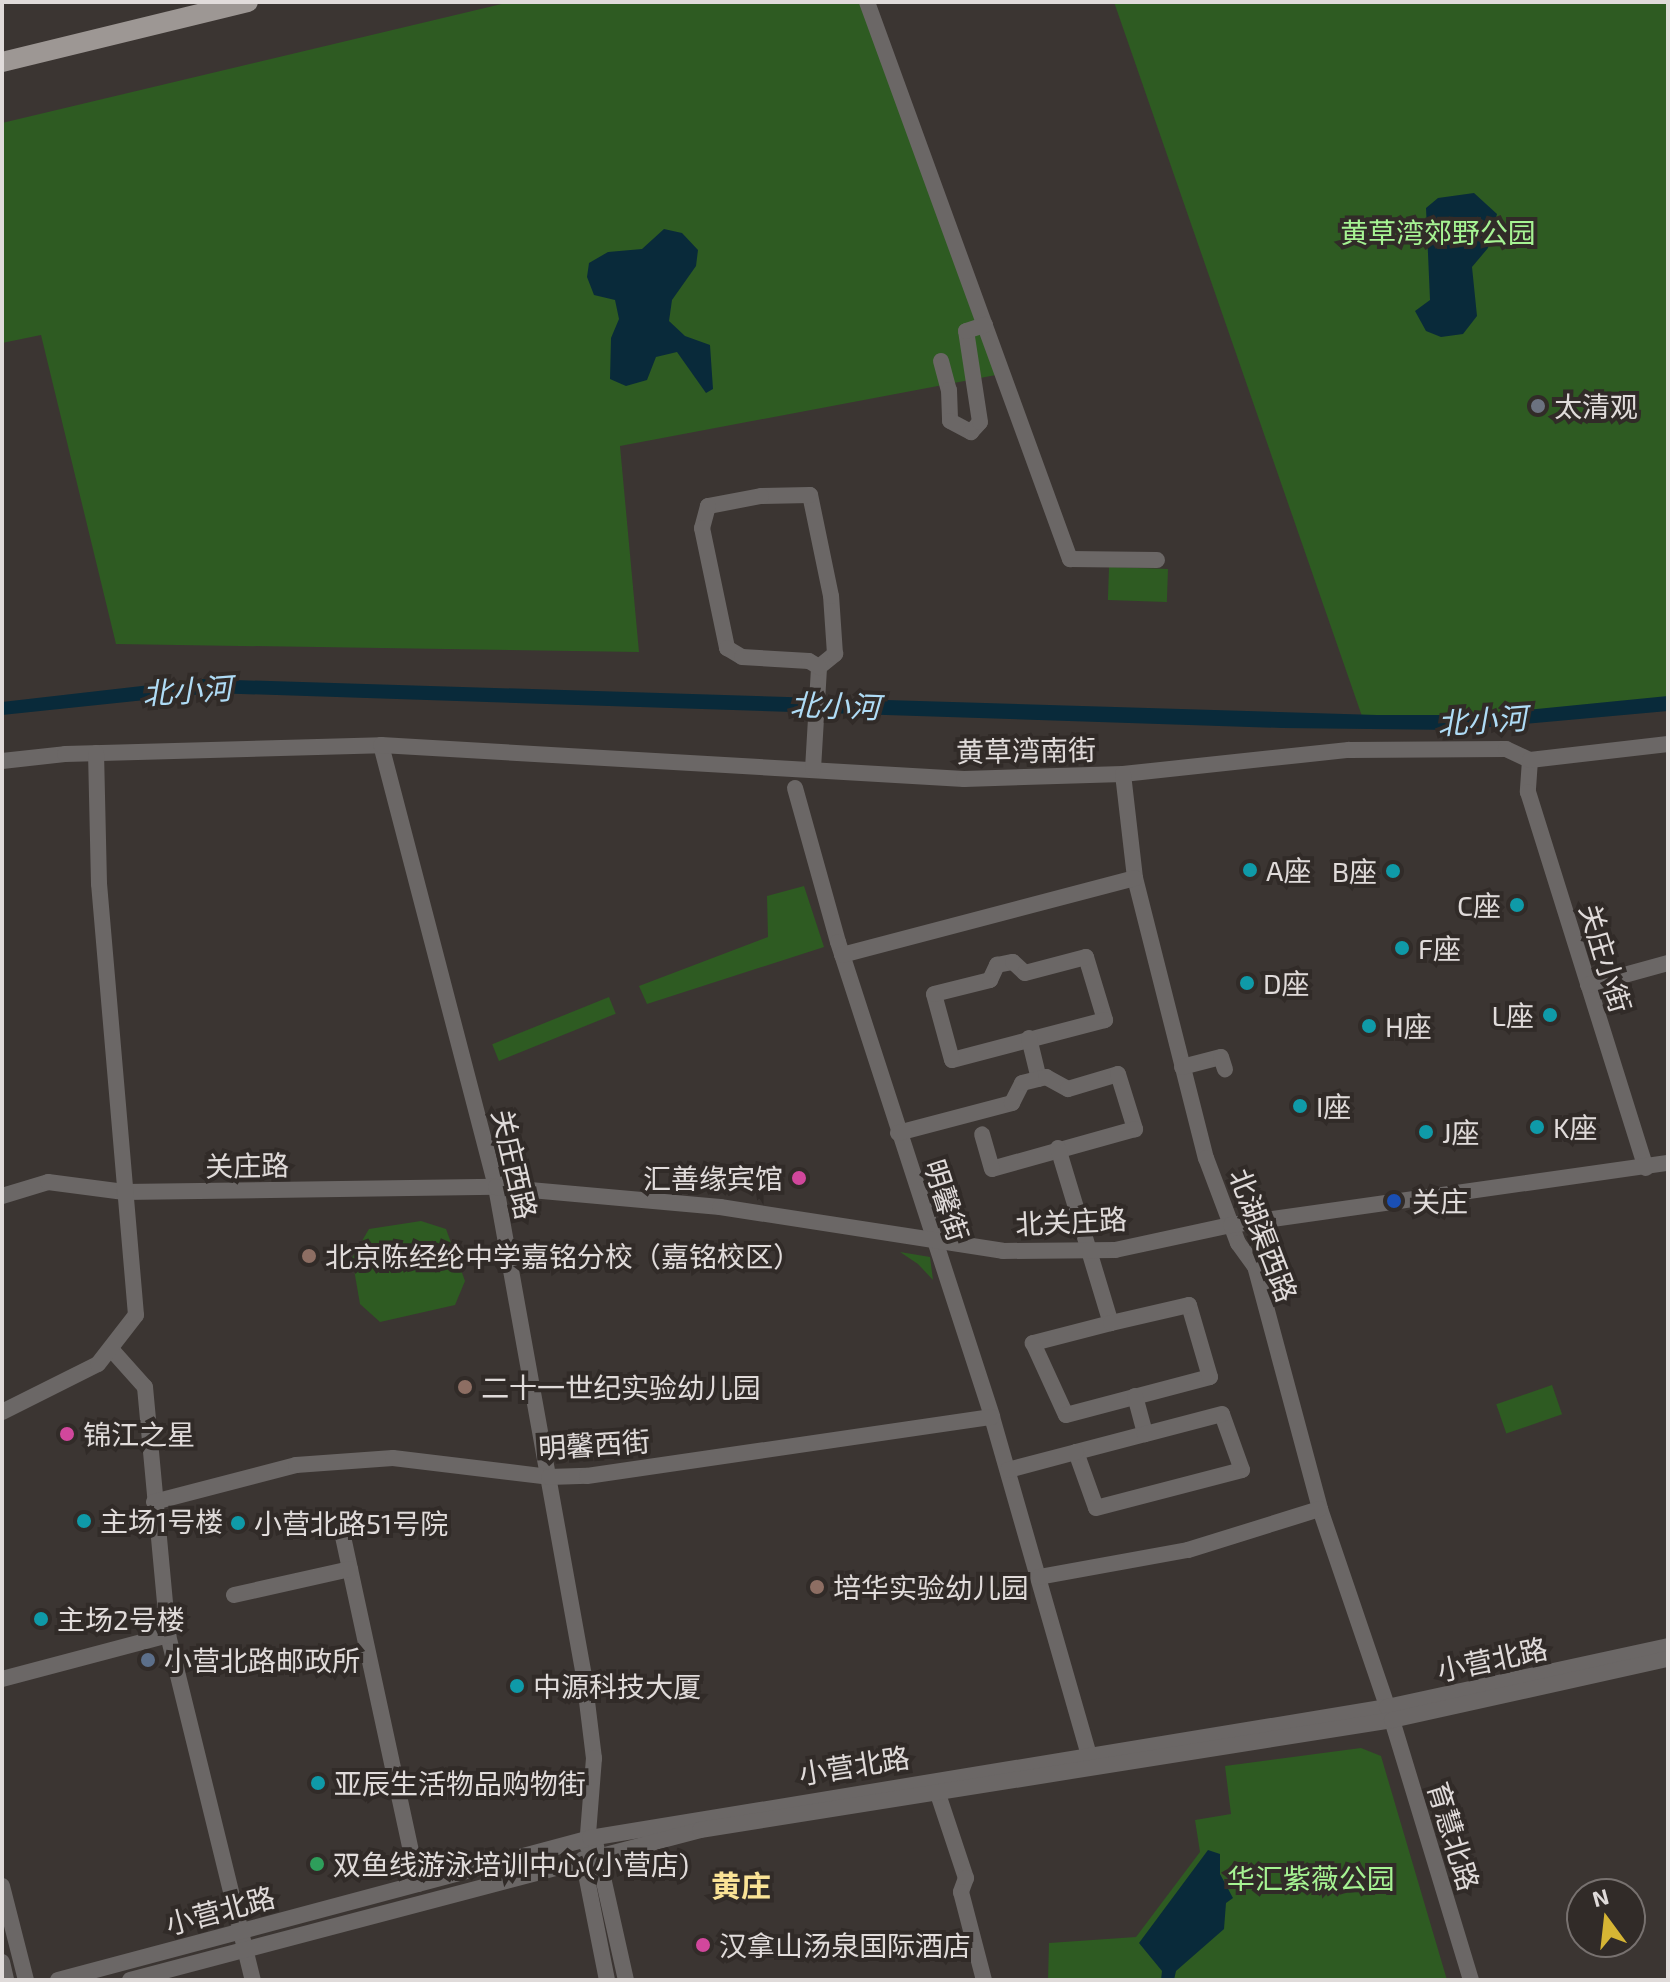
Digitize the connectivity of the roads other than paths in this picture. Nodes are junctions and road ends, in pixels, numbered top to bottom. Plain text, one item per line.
1 (193, 2) edge
2 (248, 2) edge
3 (867, 2) edge
4 (2, 48) edge
5 (2, 62) edge
6 (985, 325) junction
7 (941, 361) dead end
8 (1157, 560) dead end
9 (819, 667) junction
10 (1668, 744) edge
11 (381, 745) junction
12 (96, 753) junction
13 (1530, 760) junction
14 (2, 761) edge
15 (813, 769) junction
16 (1123, 774) junction
17 (795, 788) dead end
18 (1135, 878) junction
19 (842, 955) junction
20 (1668, 963) edge
21 (1588, 985) junction
22 (1029, 1038) junction
23 (1182, 1067) junction
24 (1225, 1069) dead end
25 (1039, 1079) junction
26 (898, 1133) junction
27 (982, 1134) dead end
28 (1058, 1148) junction
29 (1668, 1163) edge
30 (1646, 1168) junction
31 (1668, 1170) edge
32 (496, 1187) junction
33 (124, 1192) junction
34 (2, 1196) edge
35 (1231, 1225) junction
36 (932, 1240) junction
37 (1087, 1250) junction
38 (1111, 1323) junction
39 (111, 1349) junction
40 (1135, 1396) junction
41 (2, 1412) edge
42 (992, 1417) junction
43 (1145, 1434) junction
44 (1076, 1452) junction
45 (1008, 1470) junction
46 (549, 1477) junction
47 (154, 1502) junction
48 (1320, 1509) junction
49 (342, 1532) dead end
50 (350, 1569) junction
51 (1039, 1577) junction
52 (234, 1595) dead end
53 (168, 1635) junction
54 (1668, 1646) edge
55 (1668, 1659) edge
56 (2, 1679) edge
57 (1390, 1713) junction
58 (1088, 1752) junction
59 (937, 1791) junction
60 (590, 1838) junction
61 (601, 1854) junction
62 (583, 1859) junction
63 (418, 1884) junction
64 (2, 1886) edge
65 (238, 1933) junction
66 (244, 1950) junction
67 (2, 1962) edge
68 (6, 1980) edge
69 (26, 1980) edge
70 (58, 1980) edge
71 (130, 1980) edge
72 (253, 1980) edge
73 (607, 1980) edge
74 (626, 1980) edge
75 (984, 1980) edge
76 (1471, 1980) edge

1 - 4 main road
2 - 5 main road
3 - 6 street
6 - 7 street
6 - 8 street
9 - 9 street
9 - 15 street
10 - 13 street, 黄草湾南街
11 - 12 street, 黄草湾南街
11 - 15 street, 黄草湾南街
11 - 32 street, 关庄西路
12 - 14 street, 黄草湾南街
12 - 33 street
13 - 16 street, 黄草湾南街
13 - 21 street, 关庄小街
15 - 16 street, 黄草湾南街
16 - 18 street, 北湖渠西路
17 - 19 street, 明馨街
18 - 19 street
18 - 23 street, 北湖渠西路
19 - 26 street, 明馨街
20 - 21 street
21 - 30 street, 关庄小街
22 - 22 street
22 - 25 street
23 - 24 street
23 - 35 street, 北湖渠西路
25 - 26 street
25 - 28 street
26 - 36 street, 明馨街
27 - 28 street
28 - 37 street
29 - 30 street
30 - 31 street
30 - 35 street, 北关庄路
32 - 33 street, 关庄路
32 - 36 street, 北关庄路
32 - 46 street, 关庄西路
33 - 34 street, 关庄路
33 - 39 street
35 - 37 street, 北关庄路
35 - 48 street, 北湖渠西路
36 - 37 street, 北关庄路
36 - 42 street, 明馨街
37 - 38 street
38 - 40 street
38 - 40 street
39 - 41 street
39 - 47 street
40 - 43 street
42 - 45 street, 明馨街
42 - 46 street, 明馨西街
43 - 44 street
43 - 44 street
44 - 45 street
45 - 51 street, 明馨街
46 - 47 street, 明馨西街
46 - 60 street, 关庄西路
47 - 53 street
48 - 51 street
48 - 57 street, 北湖渠西路
49 - 50 street
50 - 52 street
50 - 63 street
51 - 58 street, 明馨街
53 - 56 street
53 - 65 street
54 - 57 street, 小营北路
55 - 57 street, 小营北路
57 - 58 street, 小营北路
57 - 59 street, 小营北路
57 - 76 street, 育慧北路
58 - 60 street, 小营北路
59 - 61 street, 小营北路
59 - 75 street
60 - 61 street
60 - 62 street, 关庄西路
60 - 63 street, 小营北路
61 - 62 street, 小营北路
61 - 74 street
62 - 66 street, 小营北路
62 - 73 street
63 - 65 street, 小营北路
64 - 69 street
65 - 66 street
65 - 70 street, 小营北路
66 - 71 street, 小营北路
66 - 72 street
67 - 68 street

